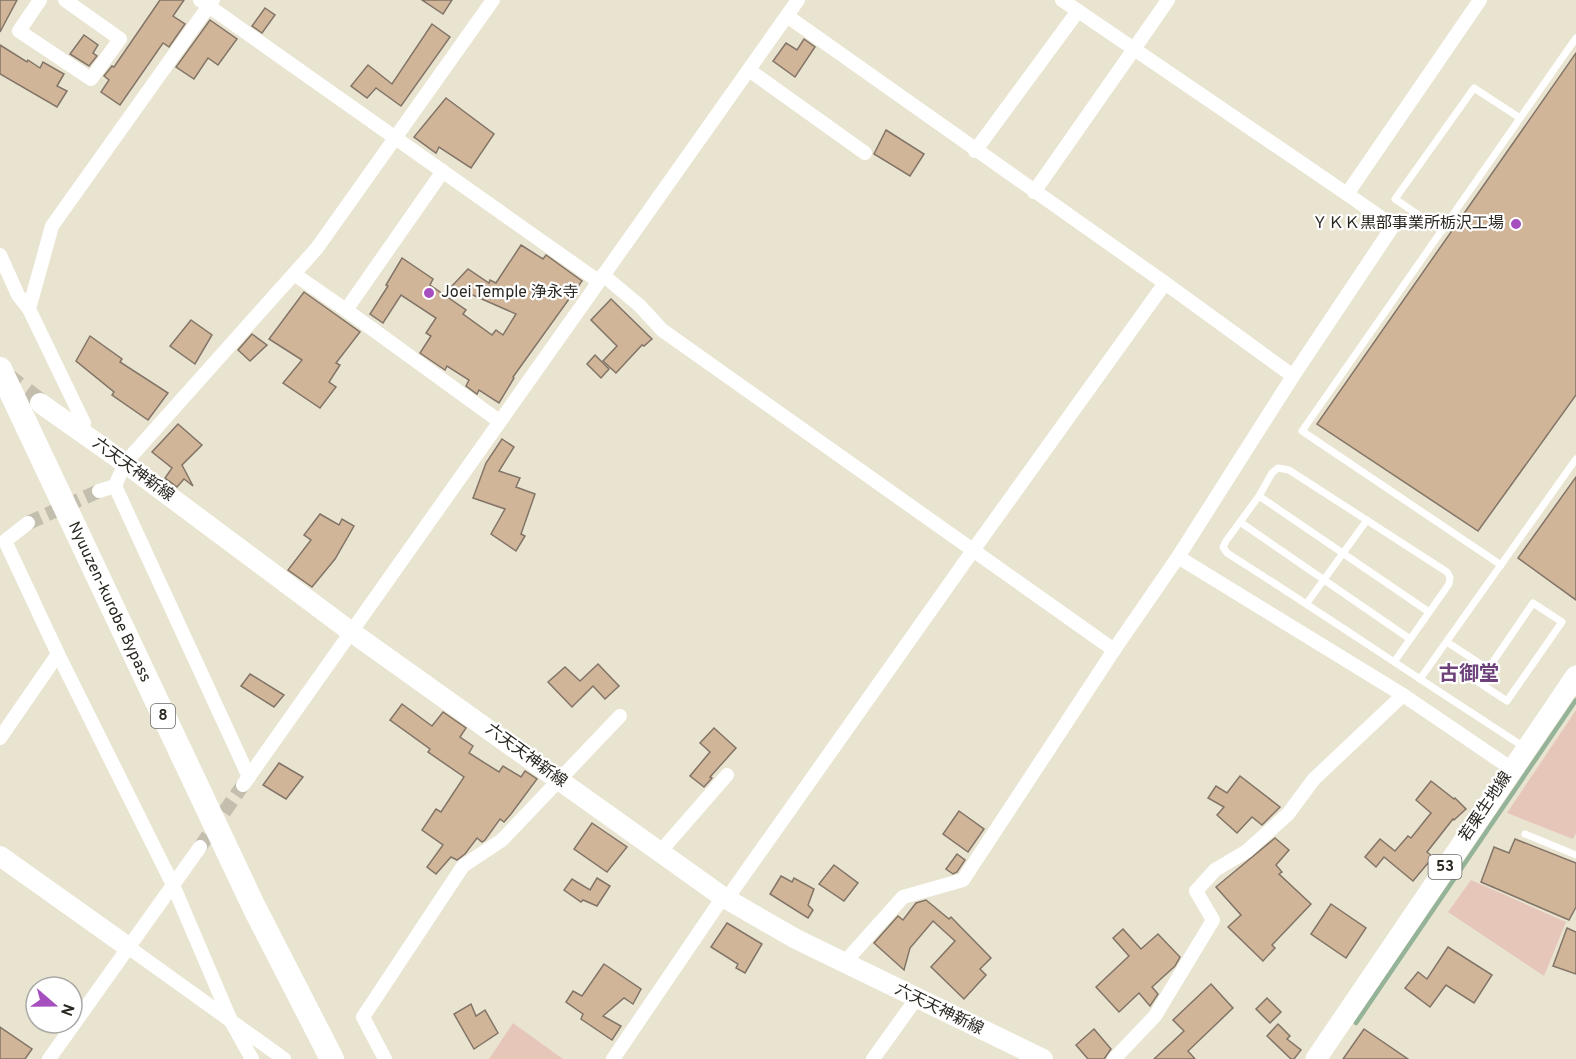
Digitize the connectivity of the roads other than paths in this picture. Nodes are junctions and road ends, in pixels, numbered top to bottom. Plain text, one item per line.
1 (40, 0) edge
2 (65, 0) edge
3 (493, 0) edge
4 (798, 0) edge
5 (1062, 0) edge
6 (1168, 0) edge
7 (1480, 0) edge
8 (208, 2) edge
9 (1078, 11) junction
10 (787, 16) junction
11 (1576, 38) edge
12 (1134, 49) junction
13 (749, 70) junction
14 (1520, 118) junction
15 (396, 137) junction
16 (975, 150) junction
17 (865, 153) dead end
18 (443, 171) junction
19 (1034, 192) junction
20 (1347, 194) junction
21 (1442, 231) junction
22 (0, 255) edge
23 (294, 274) junction
24 (600, 278) junction
25 (1165, 283) junction
26 (28, 309) junction
27 (346, 310) junction
28 (0, 369) edge
29 (1293, 376) junction
30 (40, 403) tunnel mouth
31 (499, 421) junction
32 (80, 433) junction
33 (1576, 459) edge
34 (125, 463) junction
35 (115, 486) junction
36 (99, 491) tunnel mouth
37 (1259, 496) junction
38 (1366, 520) junction
39 (1240, 522) junction
40 (28, 524) tunnel mouth
41 (2, 536) edge
42 (974, 549) junction
43 (1342, 552) junction
44 (1178, 557) junction
45 (1501, 566) junction
46 (1323, 579) junction
47 (1307, 603) junction
48 (1429, 612) junction
49 (350, 631) junction
50 (1410, 639) junction
51 (1447, 642) junction
52 (1114, 650) junction
53 (58, 654) junction
54 (1394, 662) junction
55 (1488, 669) junction
56 (1576, 676) edge
57 (1420, 680) junction
58 (1403, 696) junction
59 (620, 716) dead end
60 (0, 738) edge
61 (1526, 749) junction
62 (1512, 769) junction
63 (727, 775) dead end
64 (559, 780) junction
65 (1525, 834) dead end
66 (200, 847) tunnel mouth
67 (660, 852) junction
68 (0, 855) edge
69 (1576, 855) edge
70 (173, 885) junction
71 (724, 898) junction
72 (128, 947) junction
73 (844, 963) junction
74 (916, 999) junction
75 (231, 1021) junction
76 (49, 1059) edge
77 (252, 1059) edge
78 (284, 1059) edge
79 (332, 1059) edge
80 (385, 1059) edge
81 (613, 1059) edge
82 (873, 1059) edge
83 (1042, 1059) edge
84 (1114, 1059) edge
85 (1316, 1059) edge

1 - 2 street
3 - 15 street
4 - 10 street
5 - 9 street
6 - 12 street
7 - 20 street
8 - 15 street
8 - 26 street
9 - 12 street
9 - 16 street
10 - 13 street
10 - 16 street
11 - 14 lane
12 - 19 street
12 - 20 street
13 - 17 street
13 - 24 street
14 - 21 lane
14 - 21 lane
15 - 18 street
15 - 23 street
16 - 19 street
18 - 24 street
18 - 27 street
19 - 25 street
20 - 29 street
21 - 45 lane
22 - 26 street
23 - 27 street
23 - 34 street
24 - 31 street
24 - 42 street
25 - 29 street
25 - 42 street
26 - 32 street
27 - 31 street
28 - 79 highway, Nyuuzen-kurobe Bypass / 8
29 - 44 street
30 - 32 main road, 六天天神新線
31 - 49 street
32 - 34 main road, 六天天神新線
33 - 45 lane
34 - 35 street
34 - 49 main road, 六天天神新線
35 - 36 street
35 - 49 street
37 - 38 lane
37 - 39 lane
37 - 43 lane
38 - 43 lane
38 - 48 lane
39 - 46 lane
39 - 47 lane
40 - 41 street
41 - 53 street
42 - 52 street
42 - 71 street
43 - 46 lane
43 - 48 lane
44 - 52 street
44 - 58 street
45 - 51 lane
46 - 47 lane
46 - 50 lane
47 - 54 lane
48 - 50 lane
49 - 64 main road, 六天天神新線
50 - 54 lane
51 - 55 lane
51 - 57 lane
52 - 73 street
53 - 60 street
53 - 70 street
54 - 57 lane
55 - 55 lane
56 - 61 main road, 若栗生地線 / 53
57 - 61 lane
58 - 62 street
58 - 84 street
59 - 64 street
61 - 62 main road, 若栗生地線 / 53
62 - 85 main road, 若栗生地線 / 53
63 - 67 street
64 - 67 main road, 六天天神新線
64 - 80 street
65 - 69 lane
66 - 70 street
67 - 71 main road, 六天天神新線
68 - 72 main road
70 - 72 street
70 - 75 street
71 - 73 main road, 六天天神新線
71 - 81 street
72 - 75 street
72 - 76 street
73 - 74 main road, 六天天神新線
74 - 82 street
74 - 83 main road, 六天天神新線
75 - 77 street
75 - 78 street

